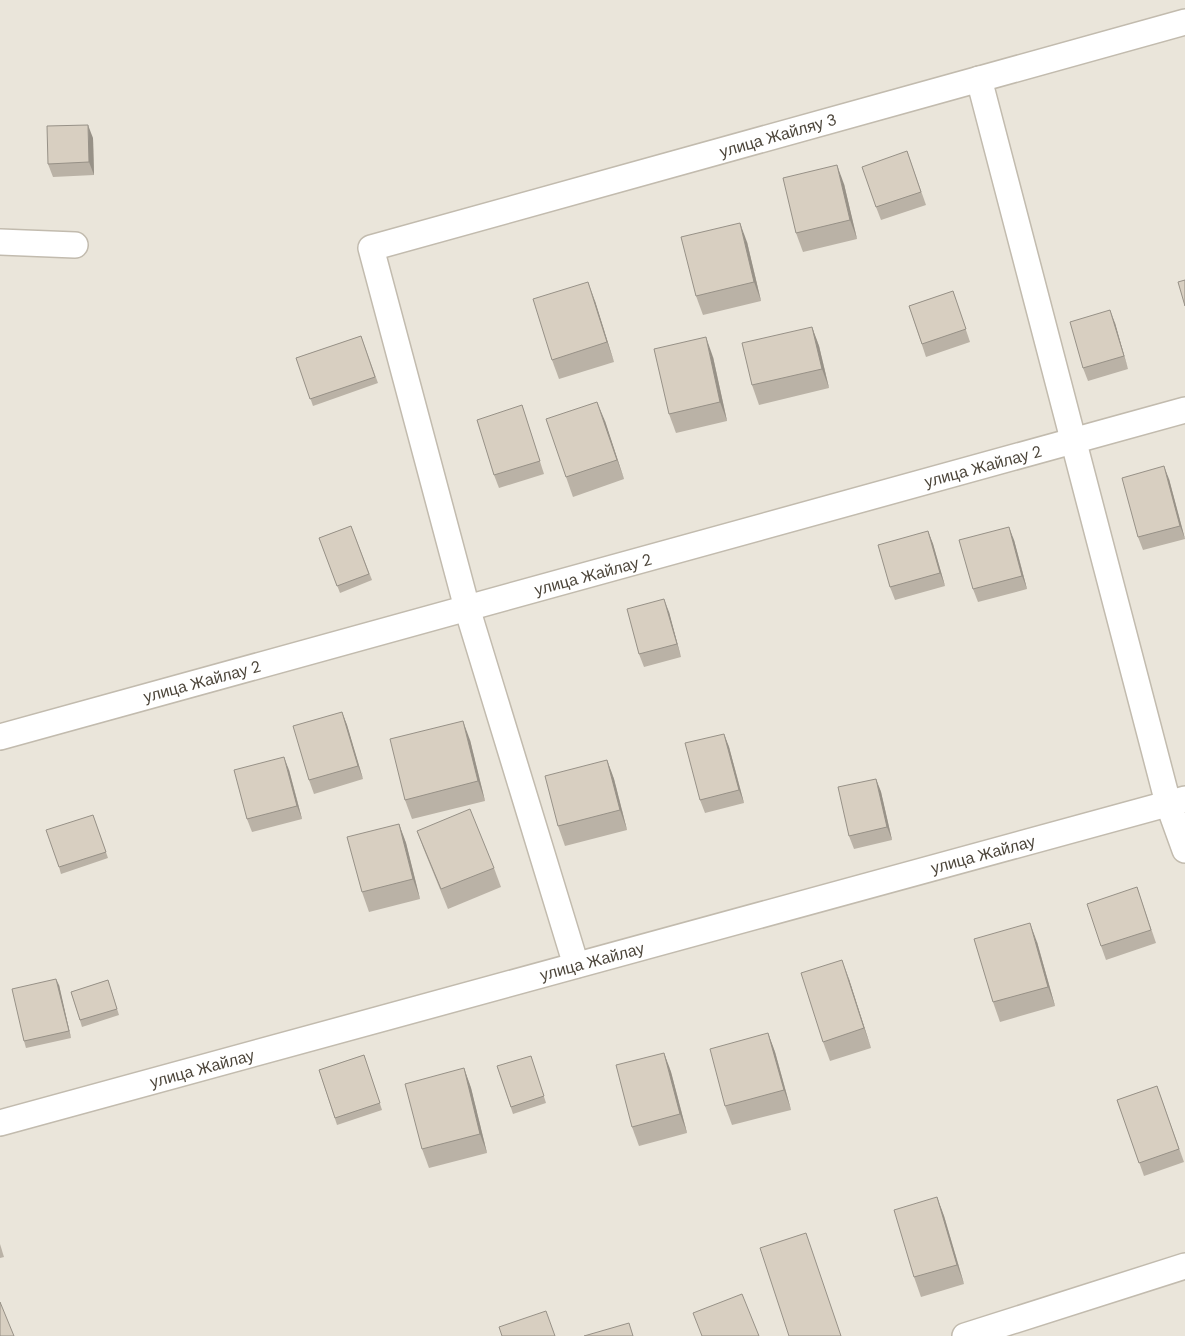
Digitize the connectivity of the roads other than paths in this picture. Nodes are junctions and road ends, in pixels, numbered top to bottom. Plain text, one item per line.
1 (1185, 22) edge
2 (979, 79) junction
3 (0, 242) edge
4 (75, 245) dead end
5 (1185, 410) edge
6 (1072, 441) junction
7 (467, 608) junction
8 (0, 737) edge
9 (1176, 801) edge
10 (1185, 850) edge
11 (576, 965) junction
12 (0, 1123) edge
13 (1185, 1266) edge
14 (965, 1336) edge

1 - 2 street, улица Жайляу 3
2 - 6 street
2 - 7 street, улица Жайляу 3
3 - 4 street
5 - 6 street, улица Жайлау 2
6 - 7 street, улица Жайлау 2
6 - 9 street
7 - 8 street, улица Жайлау 2
7 - 11 street
9 - 10 street
9 - 11 street, улица Жайлау
11 - 12 street, улица Жайлау
13 - 14 street

